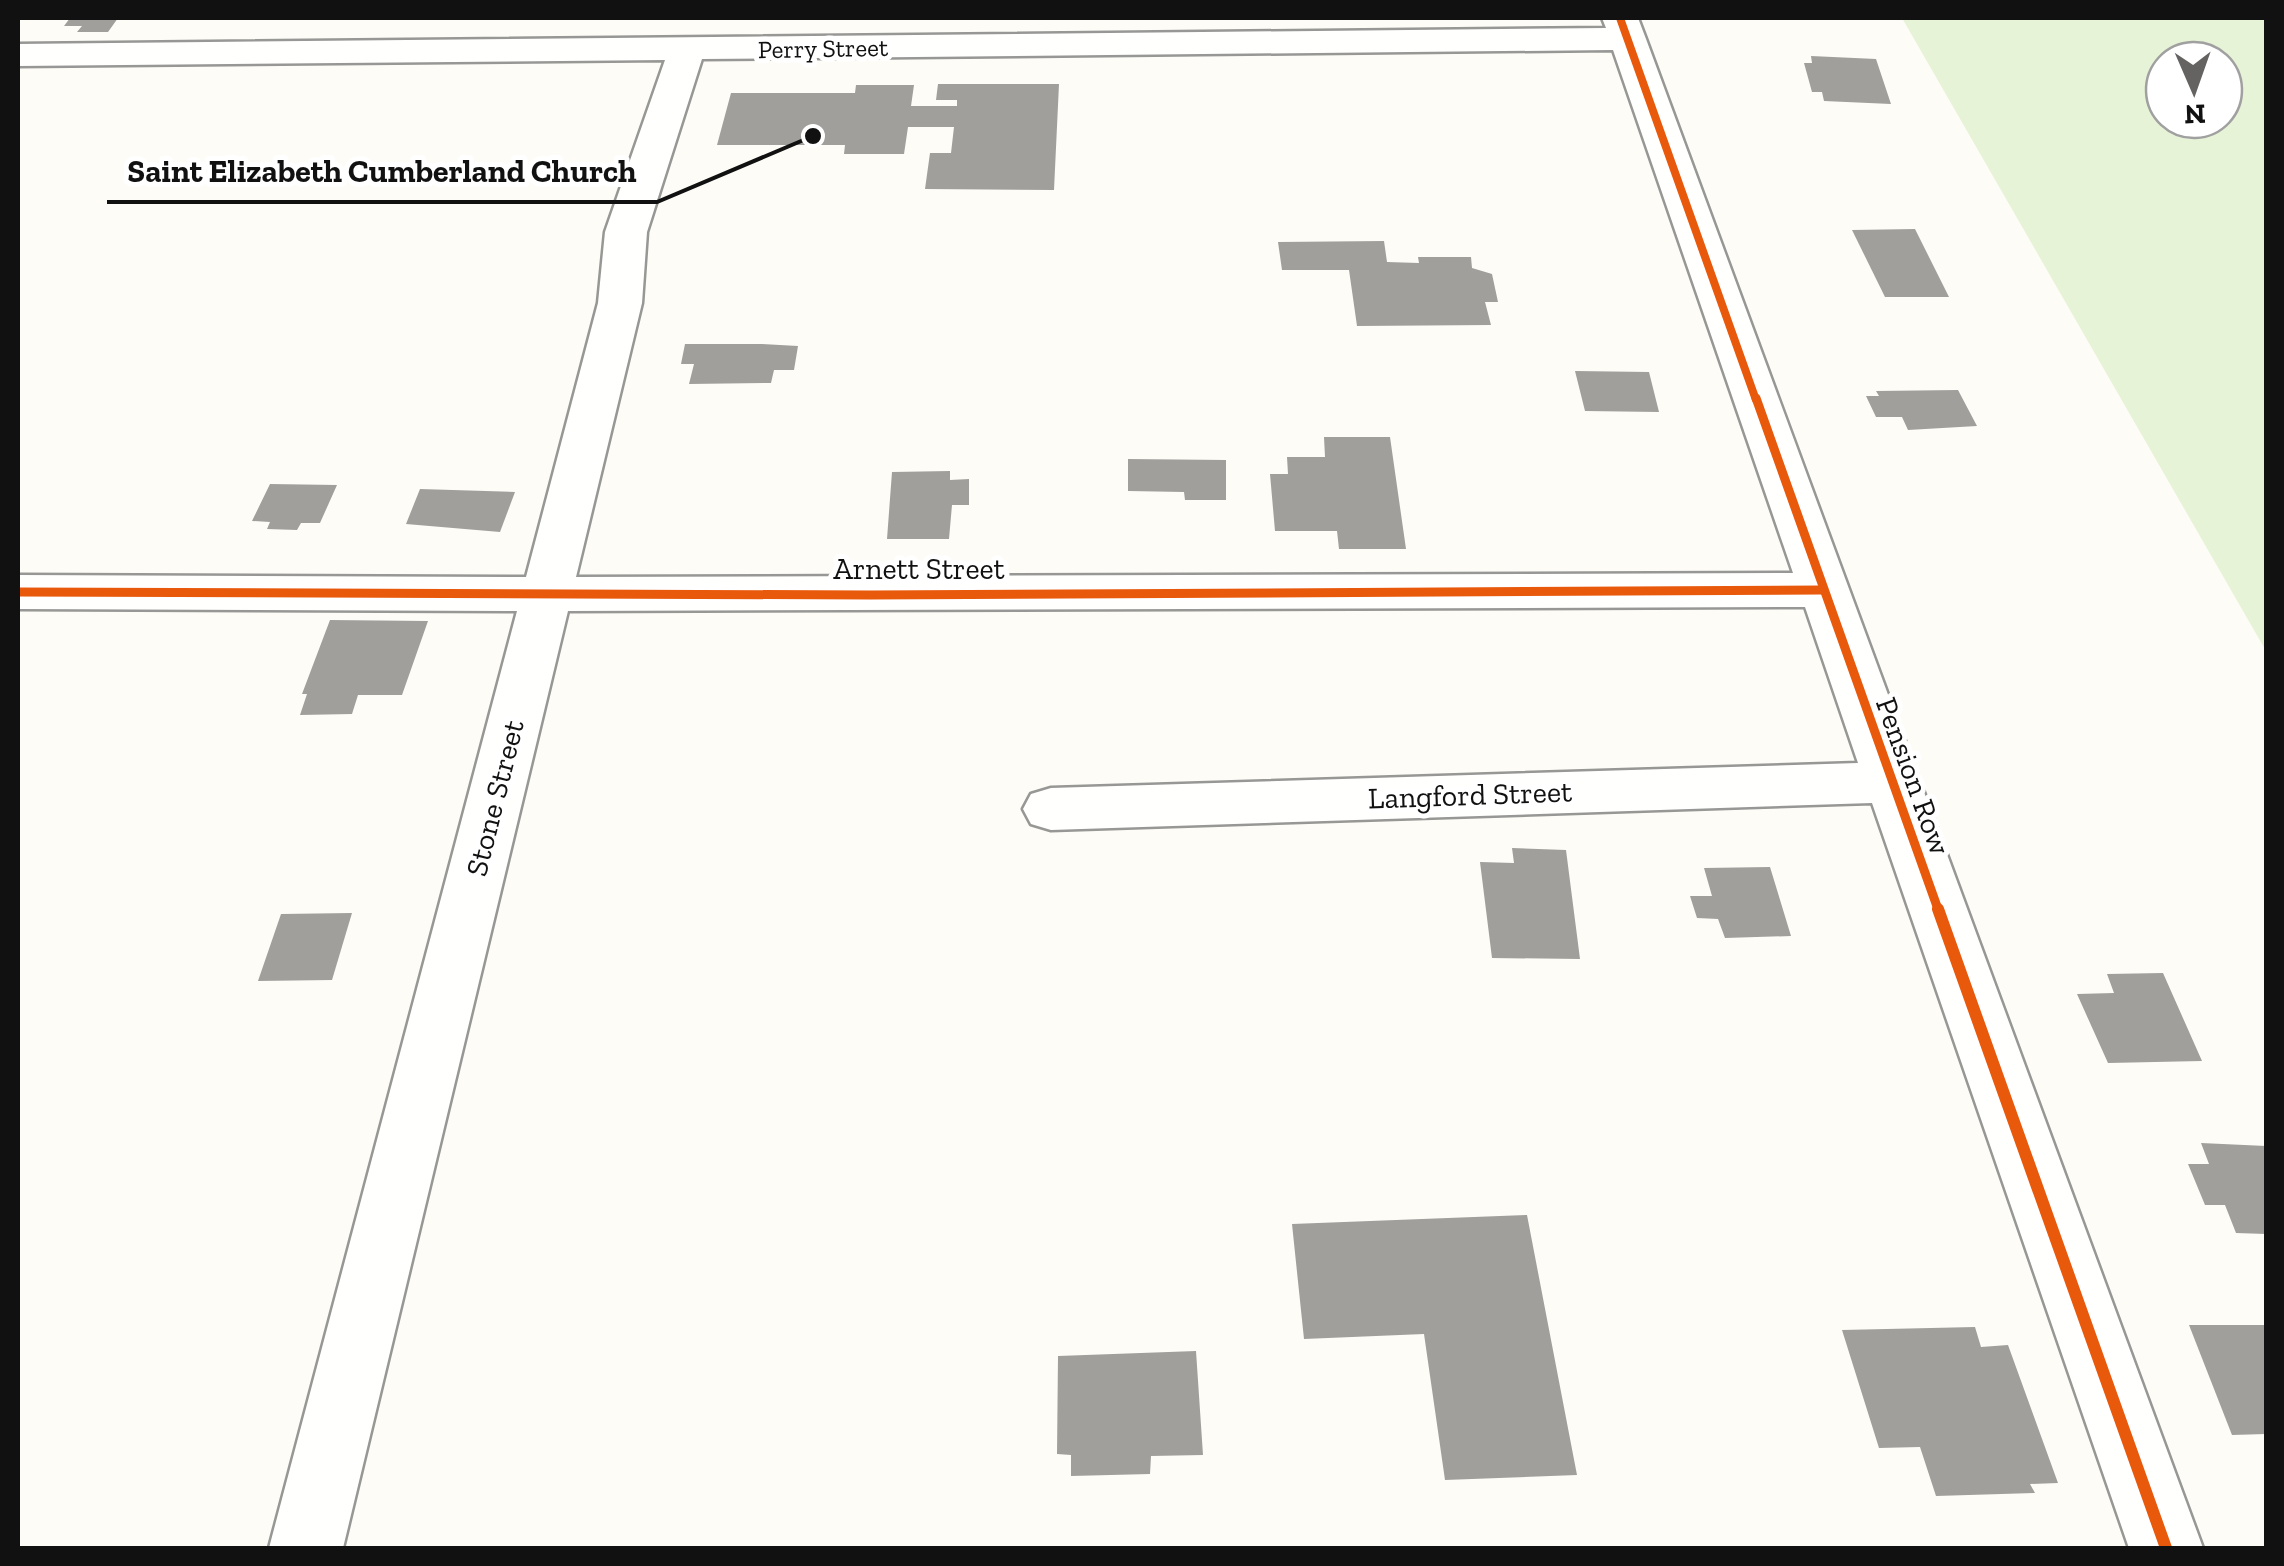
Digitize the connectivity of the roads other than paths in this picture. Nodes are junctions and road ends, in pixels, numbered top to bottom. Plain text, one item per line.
1 (1624, 28) edge
2 (687, 50) junction
3 (18, 55) edge
4 (547, 590) junction
5 (1821, 590) junction
6 (18, 592) edge
7 (1889, 782) junction
8 (1050, 809) dead end
9 (306, 1548) edge
10 (2166, 1548) edge

1 - 2 street, Perry Street
1 - 5 street, Pension Row
2 - 3 street, Perry Street
2 - 4 street, Stone Street
4 - 5 street, Arnett Street
4 - 6 street, Arnett Street
4 - 9 street, Stone Street
5 - 7 street, Pension Row
7 - 8 street, Langford Street
7 - 10 street, Pension Row

